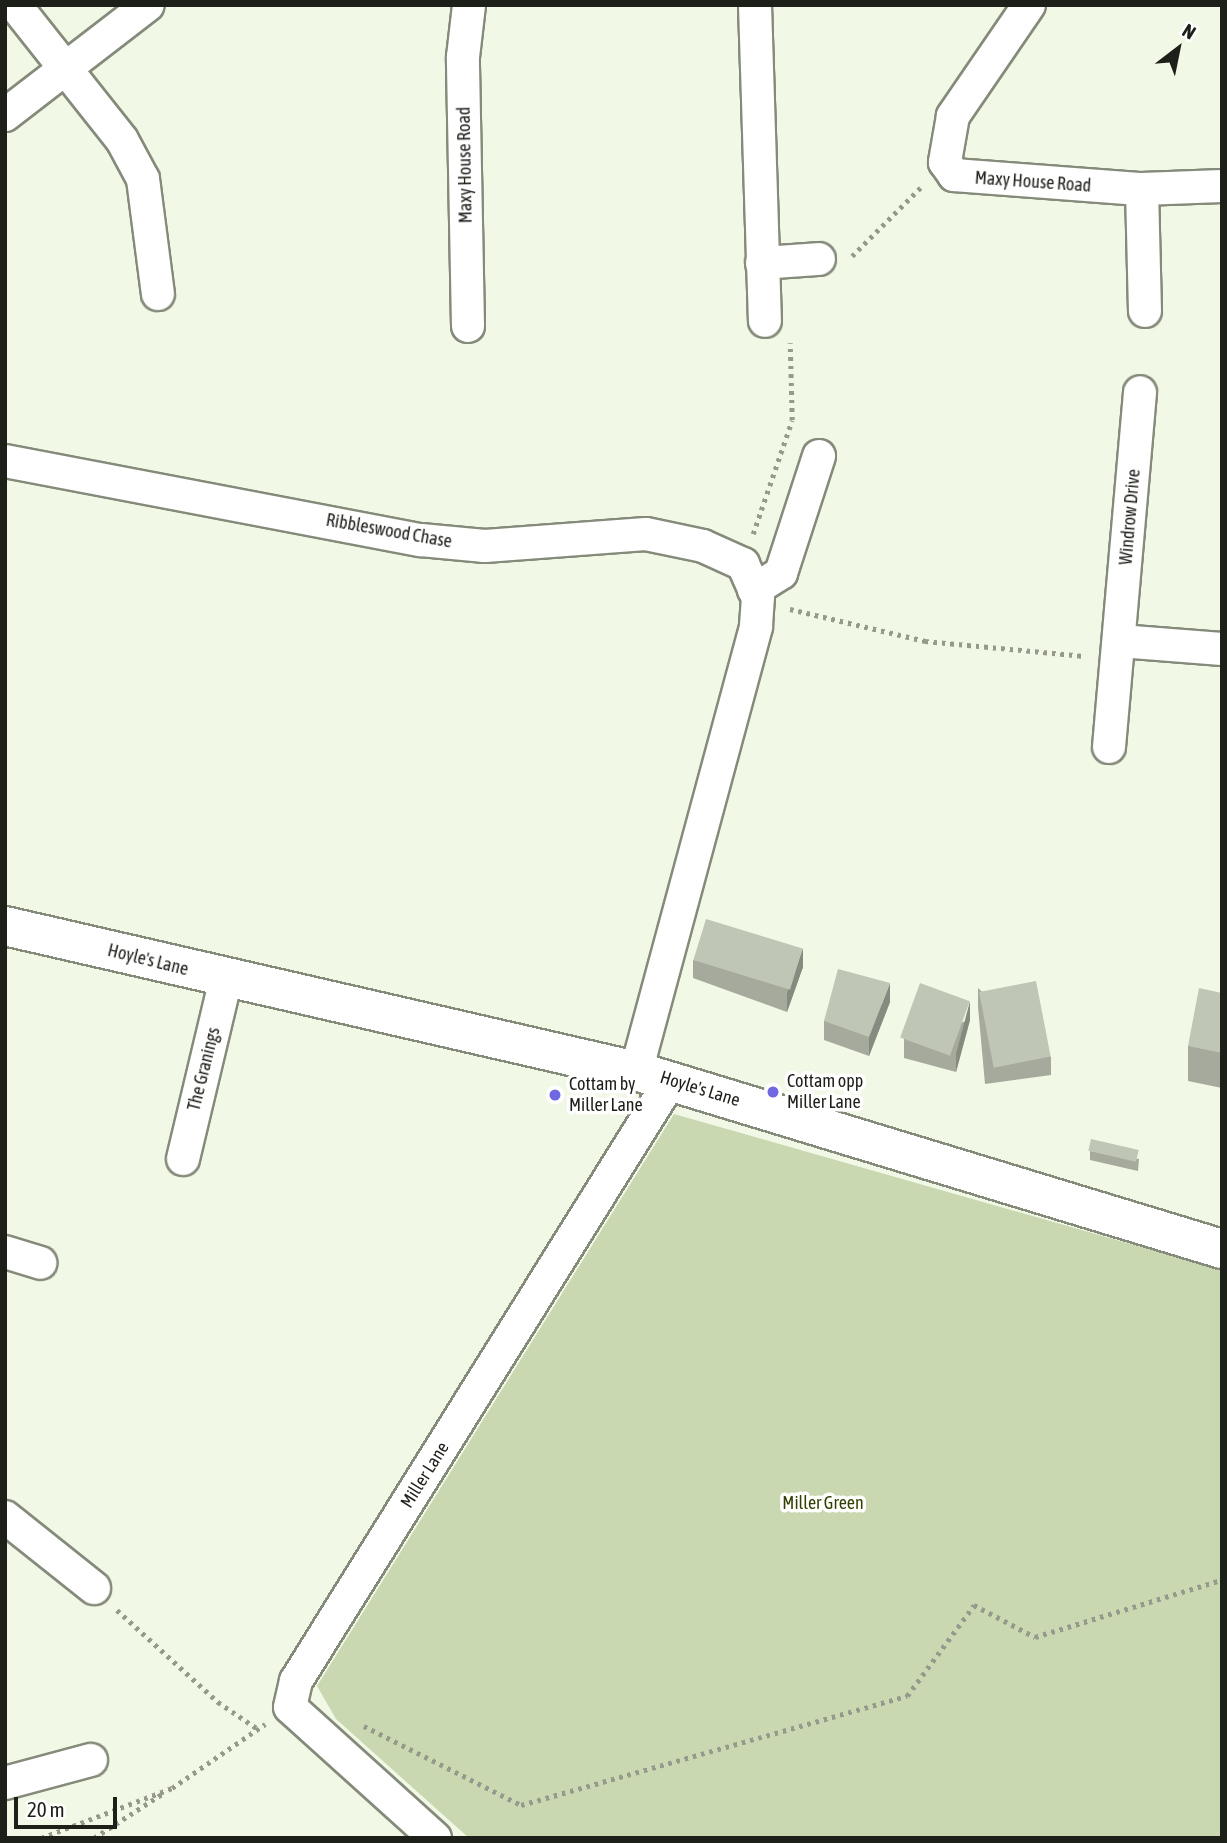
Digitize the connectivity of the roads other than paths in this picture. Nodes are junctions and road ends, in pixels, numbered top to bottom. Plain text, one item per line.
1 (15, 5) edge
2 (148, 5) edge
3 (469, 5) edge
4 (755, 5) edge
5 (1029, 5) edge
6 (65, 70) junction
7 (5, 115) edge
8 (1222, 186) edge
9 (1142, 189) junction
10 (819, 259) road end
11 (762, 262) junction
12 (158, 294) dead end
13 (1145, 310) dead end
14 (765, 321) dead end
15 (468, 326) dead end
16 (1140, 392) dead end
17 (819, 456) dead end
18 (5, 461) edge
19 (751, 587) junction
20 (1222, 649) edge
21 (1119, 650) junction
22 (1109, 747) dead end
23 (5, 926) edge
24 (226, 979) junction
25 (654, 1075) junction
26 (183, 1158) dead end
27 (1222, 1250) edge
28 (5, 1252) edge
29 (40, 1263) dead end
30 (5, 1517) edge
31 (94, 1588) road end
32 (91, 1760) dead end
33 (5, 1783) edge
34 (435, 1838) edge

1 - 6 street
2 - 6 street
3 - 15 street, Maxy House Road
4 - 11 street
5 - 9 street, Maxy House Road
6 - 7 street
6 - 12 street
8 - 9 street, Maxy House Road
9 - 13 street
10 - 11 street
11 - 14 street
16 - 21 street, Windrow Drive
17 - 19 street
18 - 19 street, Ribbleswood Chase
19 - 25 street
20 - 21 street
21 - 22 street, Windrow Drive
23 - 24 street, Hoyle's Lane
24 - 25 street, Hoyle's Lane
24 - 26 street, The Granings
25 - 27 street, Hoyle's Lane
25 - 34 street, Miller Lane
28 - 29 street
30 - 31 street
32 - 33 street

